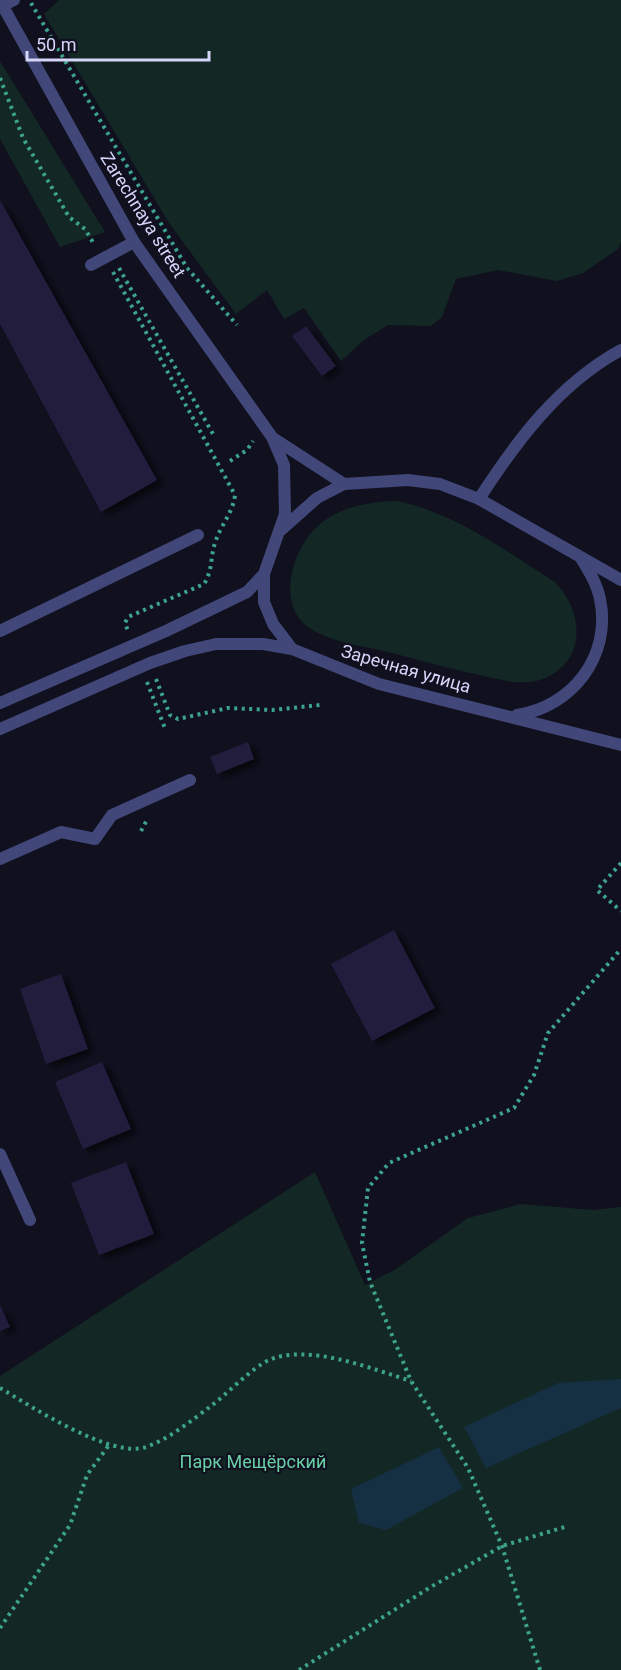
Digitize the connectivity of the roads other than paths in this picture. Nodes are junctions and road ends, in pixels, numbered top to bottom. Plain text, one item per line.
1 (14, 0) edge
2 (1, 3) edge
3 (4, 23) edge
4 (134, 242) junction
5 (91, 265) dead end
6 (621, 350) edge
7 (272, 437) junction
8 (344, 484) junction
9 (479, 499) junction
10 (281, 531) junction
11 (198, 535) dead end
12 (580, 557) junction
13 (264, 574) junction
14 (621, 580) edge
15 (0, 631) edge
16 (292, 649) junction
17 (0, 703) edge
18 (510, 716) junction
19 (0, 729) edge
20 (621, 745) edge
21 (190, 780) dead end
22 (0, 859) edge
23 (0, 1154) edge
24 (30, 1220) dead end

1 - 2 street
2 - 3 street, Zarechnaya street
3 - 4 street, Zarechnaya street
4 - 5 street
4 - 7 street, Zarechnaya street
6 - 9 street
7 - 8 street, Zarechnaya street
7 - 10 street, Zarechnaya street
8 - 9 street, Заречная улица
8 - 10 street, Заречная улица
9 - 12 street, Заречная улица
10 - 13 street, Заречная улица
11 - 15 street
12 - 14 street, Заречная улица
12 - 18 street, Заречная улица
13 - 16 street, Заречная улица
13 - 17 street
16 - 18 street, Заречная улица
16 - 19 street
18 - 20 street, Заречная улица
21 - 22 street
23 - 24 street

